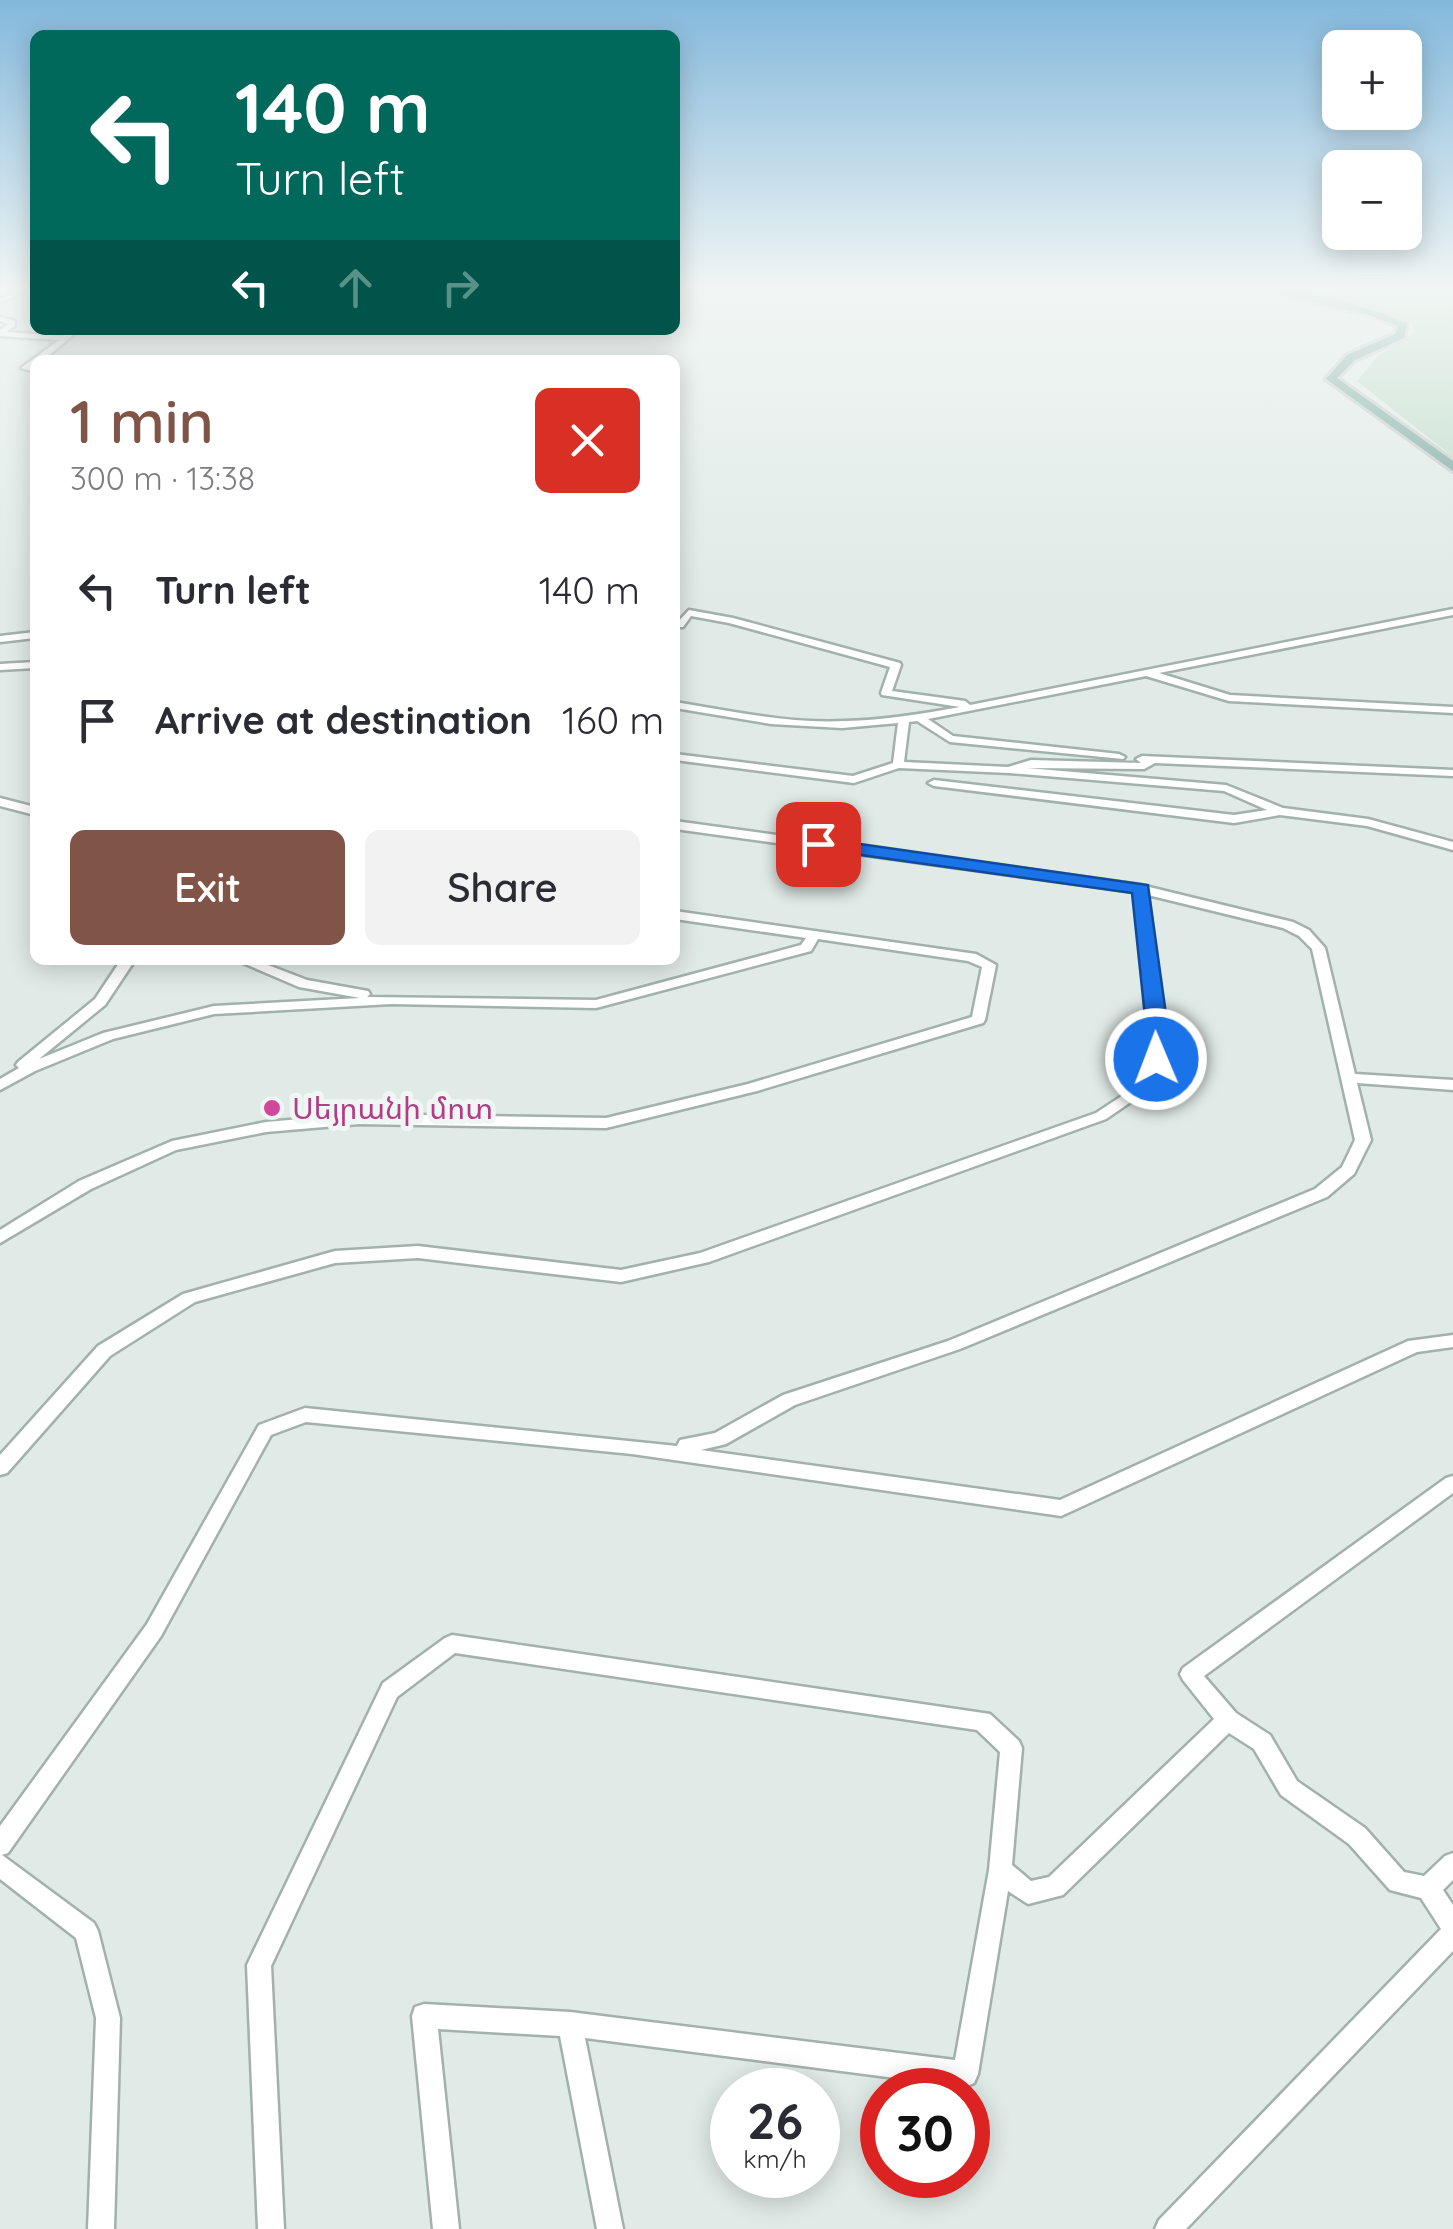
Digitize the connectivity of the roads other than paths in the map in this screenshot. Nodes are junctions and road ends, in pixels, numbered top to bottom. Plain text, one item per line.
1 (1352, 394) edge
2 (1453, 467) edge
3 (1453, 612) edge
4 (680, 625) dead end
5 (30, 636) edge
6 (0, 639) edge
7 (30, 665) edge
8 (0, 668) edge
9 (1146, 673) junction
10 (680, 705) edge
11 (979, 706) junction
12 (1453, 710) edge
13 (919, 718) junction
14 (904, 720) junction
15 (680, 758) edge
16 (1152, 760) junction
17 (898, 765) junction
18 (1009, 770) junction
19 (1453, 772) edge
20 (934, 783) dead end
21 (0, 802) edge
22 (30, 810) edge
23 (1280, 810) junction
24 (680, 827) edge
25 (1453, 846) edge
26 (1141, 889) junction
27 (680, 917) edge
28 (814, 936) junction
29 (125, 965) edge
30 (256, 965) edge
31 (391, 1000) junction
32 (23, 1064) dead end
33 (1347, 1078) junction
34 (0, 1085) edge
35 (1453, 1085) edge
36 (0, 1237) edge
37 (1453, 1340) edge
38 (681, 1455) junction
39 (0, 1468) edge
40 (1453, 1483) edge
41 (1228, 1720) junction
42 (0, 1845) edge
43 (1453, 1864) edge
44 (0, 1865) edge
45 (1000, 1870) junction
46 (1428, 1888) junction
47 (1453, 1926) edge
48 (1453, 1934) edge
49 (570, 2024) junction
50 (100, 2229) edge
51 (271, 2229) edge
52 (446, 2229) edge
53 (610, 2229) edge
54 (1168, 2229) edge

1 - 2 main road
3 - 9 street
4 - 11 street
5 - 6 street
7 - 8 street
9 - 11 street
9 - 12 street
10 - 14 street
11 - 13 street
13 - 14 street
13 - 16 street
14 - 17 street
15 - 17 street
16 - 18 street
16 - 19 street
17 - 18 street
18 - 23 street
20 - 23 street
21 - 22 street
23 - 25 street
24 - 26 street
26 - 33 street
26 - 39 street
27 - 28 street
28 - 31 street
28 - 36 street
29 - 32 street
30 - 31 street
31 - 34 street
33 - 35 street
33 - 38 street
37 - 38 street
38 - 42 street
40 - 41 street
41 - 45 street
41 - 46 street
43 - 46 street
44 - 50 street
45 - 49 street
45 - 51 street
46 - 47 street
48 - 54 street
49 - 52 street
49 - 53 street

